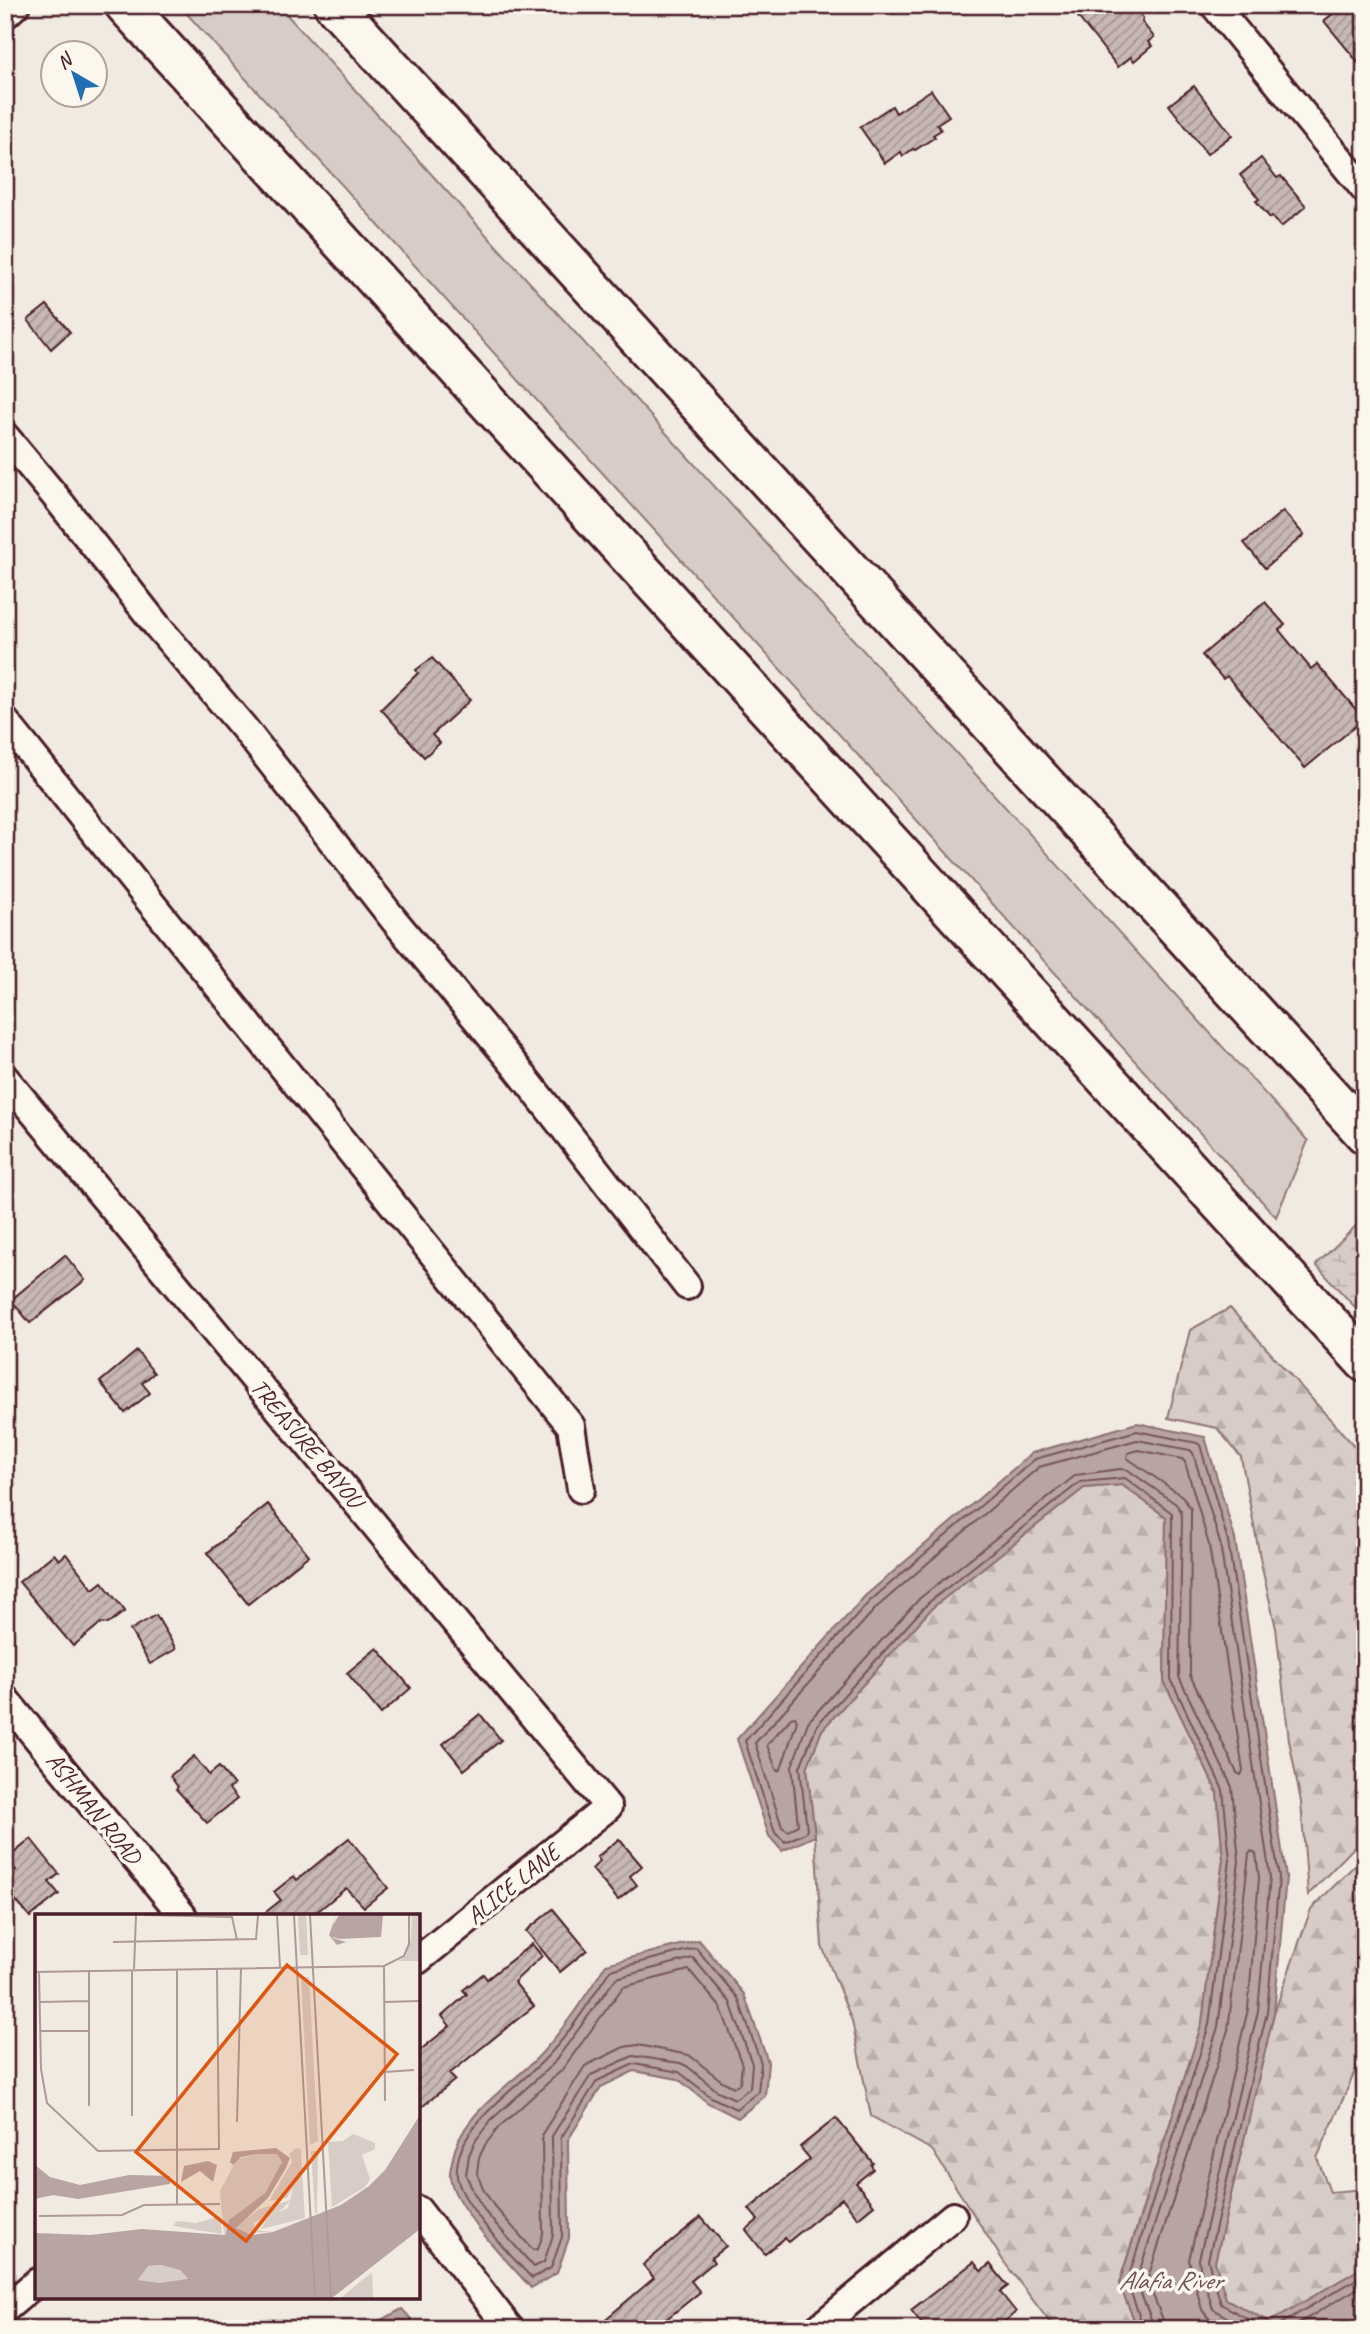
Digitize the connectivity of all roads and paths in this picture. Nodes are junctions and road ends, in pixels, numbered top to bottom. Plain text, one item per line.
1 (16, 5) edge
2 (334, 5) edge
3 (1214, 5) edge
4 (132, 13) edge
5 (5, 15) edge
6 (1365, 190) edge
7 (5, 436) edge
8 (5, 721) edge
9 (5, 1078) edge
10 (1365, 1134) edge
11 (687, 1286) dead end
12 (1365, 1362) edge
13 (581, 1489) dead end
14 (5, 1699) edge
15 (608, 1807) joint
16 (181, 1914) edge
17 (420, 1958) edge
18 (420, 2213) edge
19 (953, 2216) dead end
20 (35, 2284) edge
21 (5, 2309) edge
22 (510, 2329) edge
23 (817, 2329) edge

1 - 5 street
2 - 10 highway
3 - 6 street
4 - 12 highway
7 - 11 street
8 - 13 street
9 - 15 street, TREASURE BAYOU
14 - 16 street, ASHMAN ROAD
15 - 17 street, ALICE LANE
18 - 22 street
19 - 23 street
20 - 21 street

